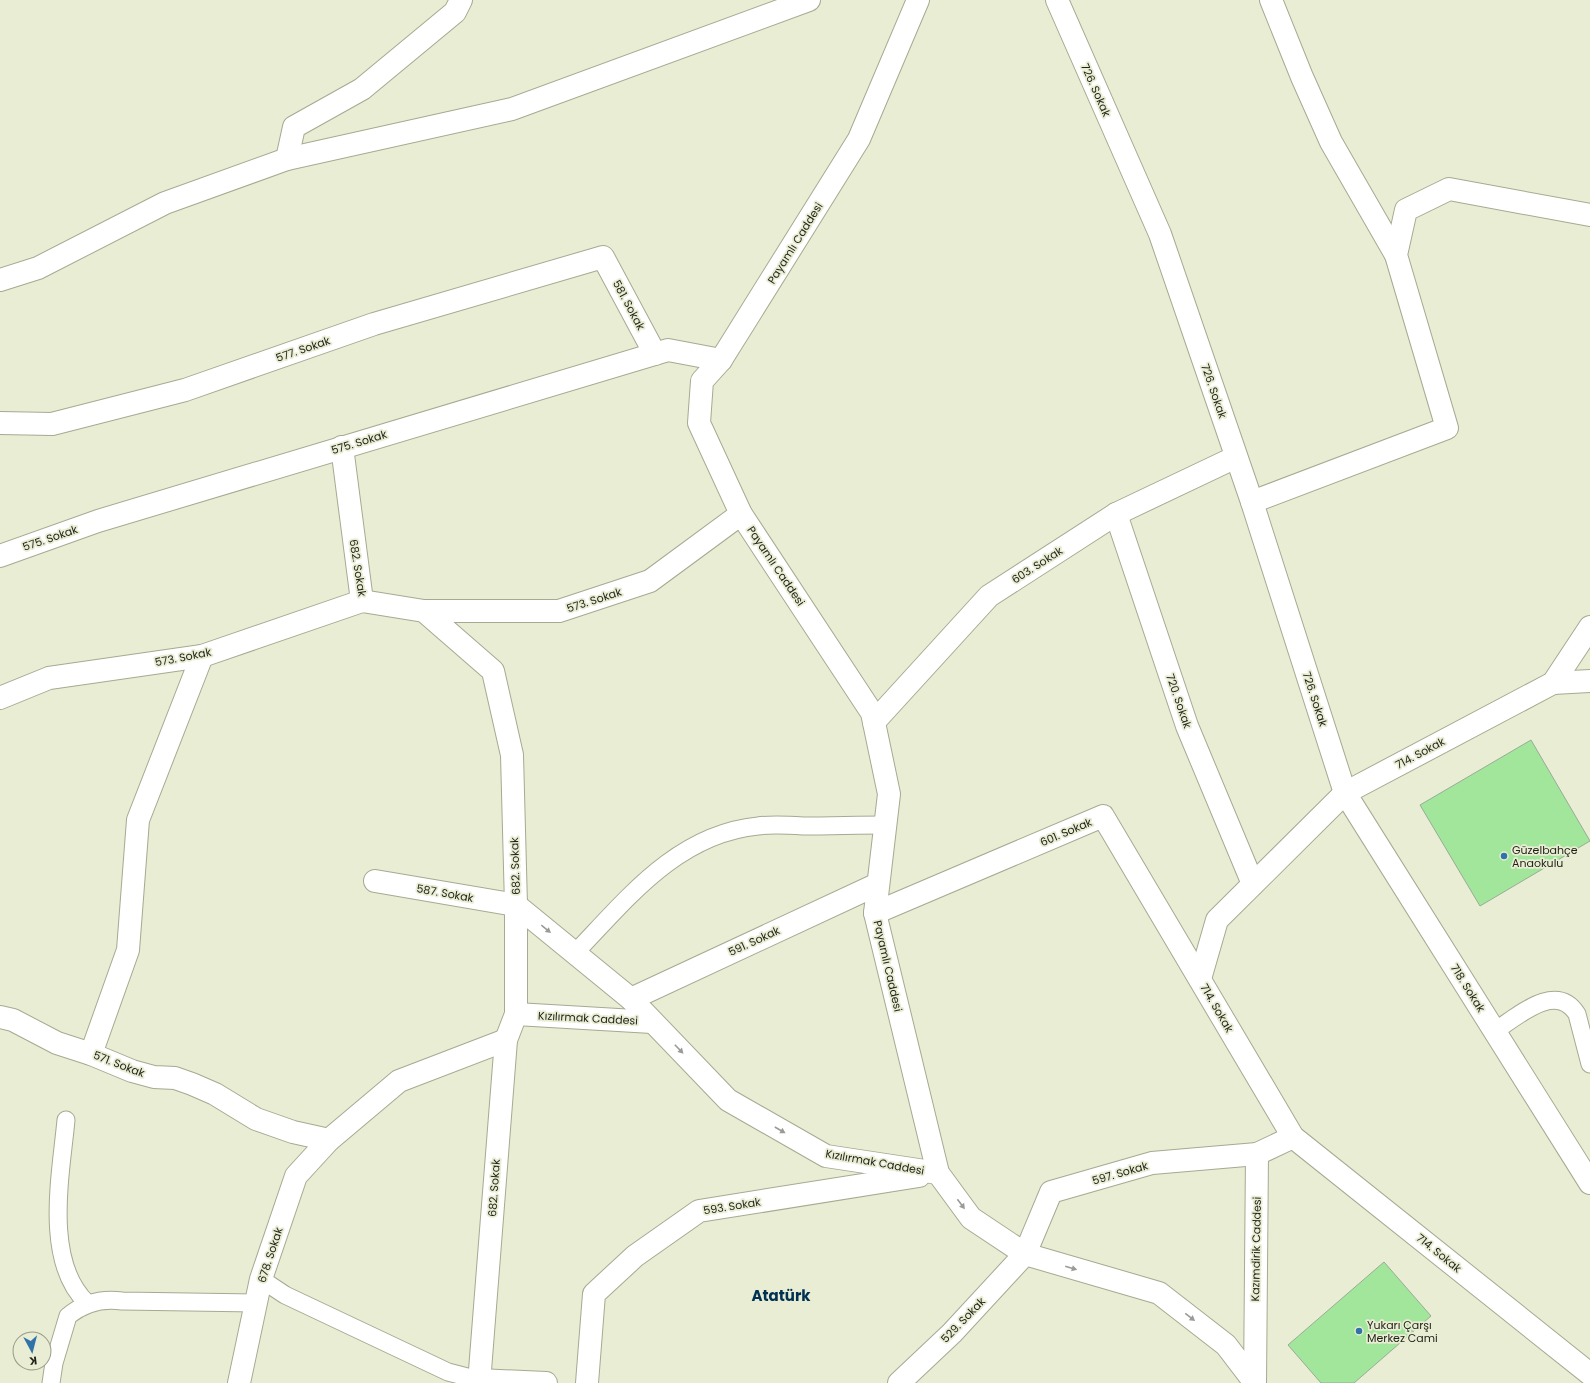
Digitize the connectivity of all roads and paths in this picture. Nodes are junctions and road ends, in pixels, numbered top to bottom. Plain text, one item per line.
1 (461, 0) edge
2 (808, 0) edge
3 (918, 0) edge
4 (1057, 0) edge
5 (1271, 0) edge
6 (287, 159) junction
7 (1590, 214) edge
8 (1396, 255) junction
9 (603, 257) joint
10 (0, 280) edge
11 (655, 354) junction
12 (722, 360) junction
13 (0, 423) edge
14 (342, 447) junction
15 (1236, 456) junction
16 (1252, 502) junction
17 (741, 514) junction
18 (1116, 514) junction
19 (0, 556) edge
20 (362, 601) junction
21 (424, 611) junction
22 (1590, 627) edge
23 (202, 656) junction
24 (1590, 681) edge
25 (1553, 683) junction
26 (0, 698) edge
27 (874, 722) junction
28 (1345, 792) junction
29 (885, 824) junction
30 (375, 881) dead end
31 (878, 884) junction
32 (1253, 884) junction
33 (516, 905) junction
34 (875, 913) junction
35 (575, 953) junction
36 (1200, 979) junction
37 (630, 999) junction
38 (516, 1014) junction
39 (4, 1021) edge
40 (652, 1022) junction
41 (1495, 1031) junction
42 (506, 1040) junction
43 (91, 1054) junction
44 (1590, 1064) edge
45 (66, 1120) dead end
46 (1294, 1137) junction
47 (329, 1140) junction
48 (1258, 1154) junction
49 (938, 1173) junction
50 (1590, 1182) edge
51 (1025, 1254) junction
52 (261, 1279) junction
53 (87, 1303) junction
54 (256, 1303) junction
55 (1590, 1374) edge
56 (479, 1377) edge
57 (51, 1383) edge
58 (239, 1383) edge
59 (546, 1383) edge
60 (586, 1383) edge
61 (899, 1383) edge
62 (1255, 1383) edge

1 - 6 street
2 - 6 street
3 - 12 street, Payamlı Caddesi
4 - 15 street, 726. Sokak
5 - 8 street
6 - 10 street
7 - 8 street
8 - 16 street
9 - 11 street, 581. Sokak
9 - 13 street, 577. Sokak
11 - 12 street, 575. Sokak
11 - 14 street, 575. Sokak
12 - 17 street, Payamlı Caddesi
14 - 19 street, 575. Sokak
14 - 20 street, 682. Sokak
15 - 16 street, 726. Sokak
15 - 18 street, 603. Sokak
16 - 28 street, 726. Sokak
17 - 21 street, 573. Sokak
17 - 27 street, Payamlı Caddesi
18 - 27 street, 603. Sokak
18 - 32 street, 720. Sokak
20 - 21 street, 682. Sokak
20 - 23 street, 573. Sokak
21 - 33 street, 682. Sokak
22 - 25 street, 714. Sokak
23 - 26 street, 573. Sokak
23 - 43 street
24 - 25 street
25 - 28 street, 714. Sokak
27 - 29 street, Payamlı Caddesi
28 - 32 street, 714. Sokak
28 - 41 street, 718. Sokak
29 - 31 street, Payamlı Caddesi
29 - 35 lane
30 - 33 street, 587. Sokak
31 - 34 street, Payamlı Caddesi
31 - 37 street, 591. Sokak
32 - 36 street, 714. Sokak
33 -> 35 street
33 - 38 street, 682. Sokak
34 - 36 street, 601. Sokak
34 - 49 street, Payamlı Caddesi
35 - 37 street
36 - 46 street, 714. Sokak
37 - 40 street
38 - 40 street, Kızılırmak Caddesi
38 - 42 street, 682. Sokak
39 - 43 street, 571. Sokak
40 -> 49 street, Kızılırmak Caddesi
41 - 44 lane
41 - 50 street, 718. Sokak
42 - 47 street, 678. Sokak
42 - 56 street, 682. Sokak
43 - 47 street, 571. Sokak
45 - 53 lane
46 - 48 street
46 - 55 street, 714. Sokak
47 - 52 street, 678. Sokak
48 - 51 street, 597. Sokak
48 - 62 street, Kazımdirik Caddesi
49 -> 51 street, Kızılırmak Caddesi
49 - 60 street, 593. Sokak
51 - 61 street, 529. Sokak
51 -> 62 street, Kızılırmak Caddesi
52 - 54 street, 678. Sokak
52 - 56 lane
53 - 54 lane
53 - 57 lane
54 - 58 street, 678. Sokak
56 - 59 street

